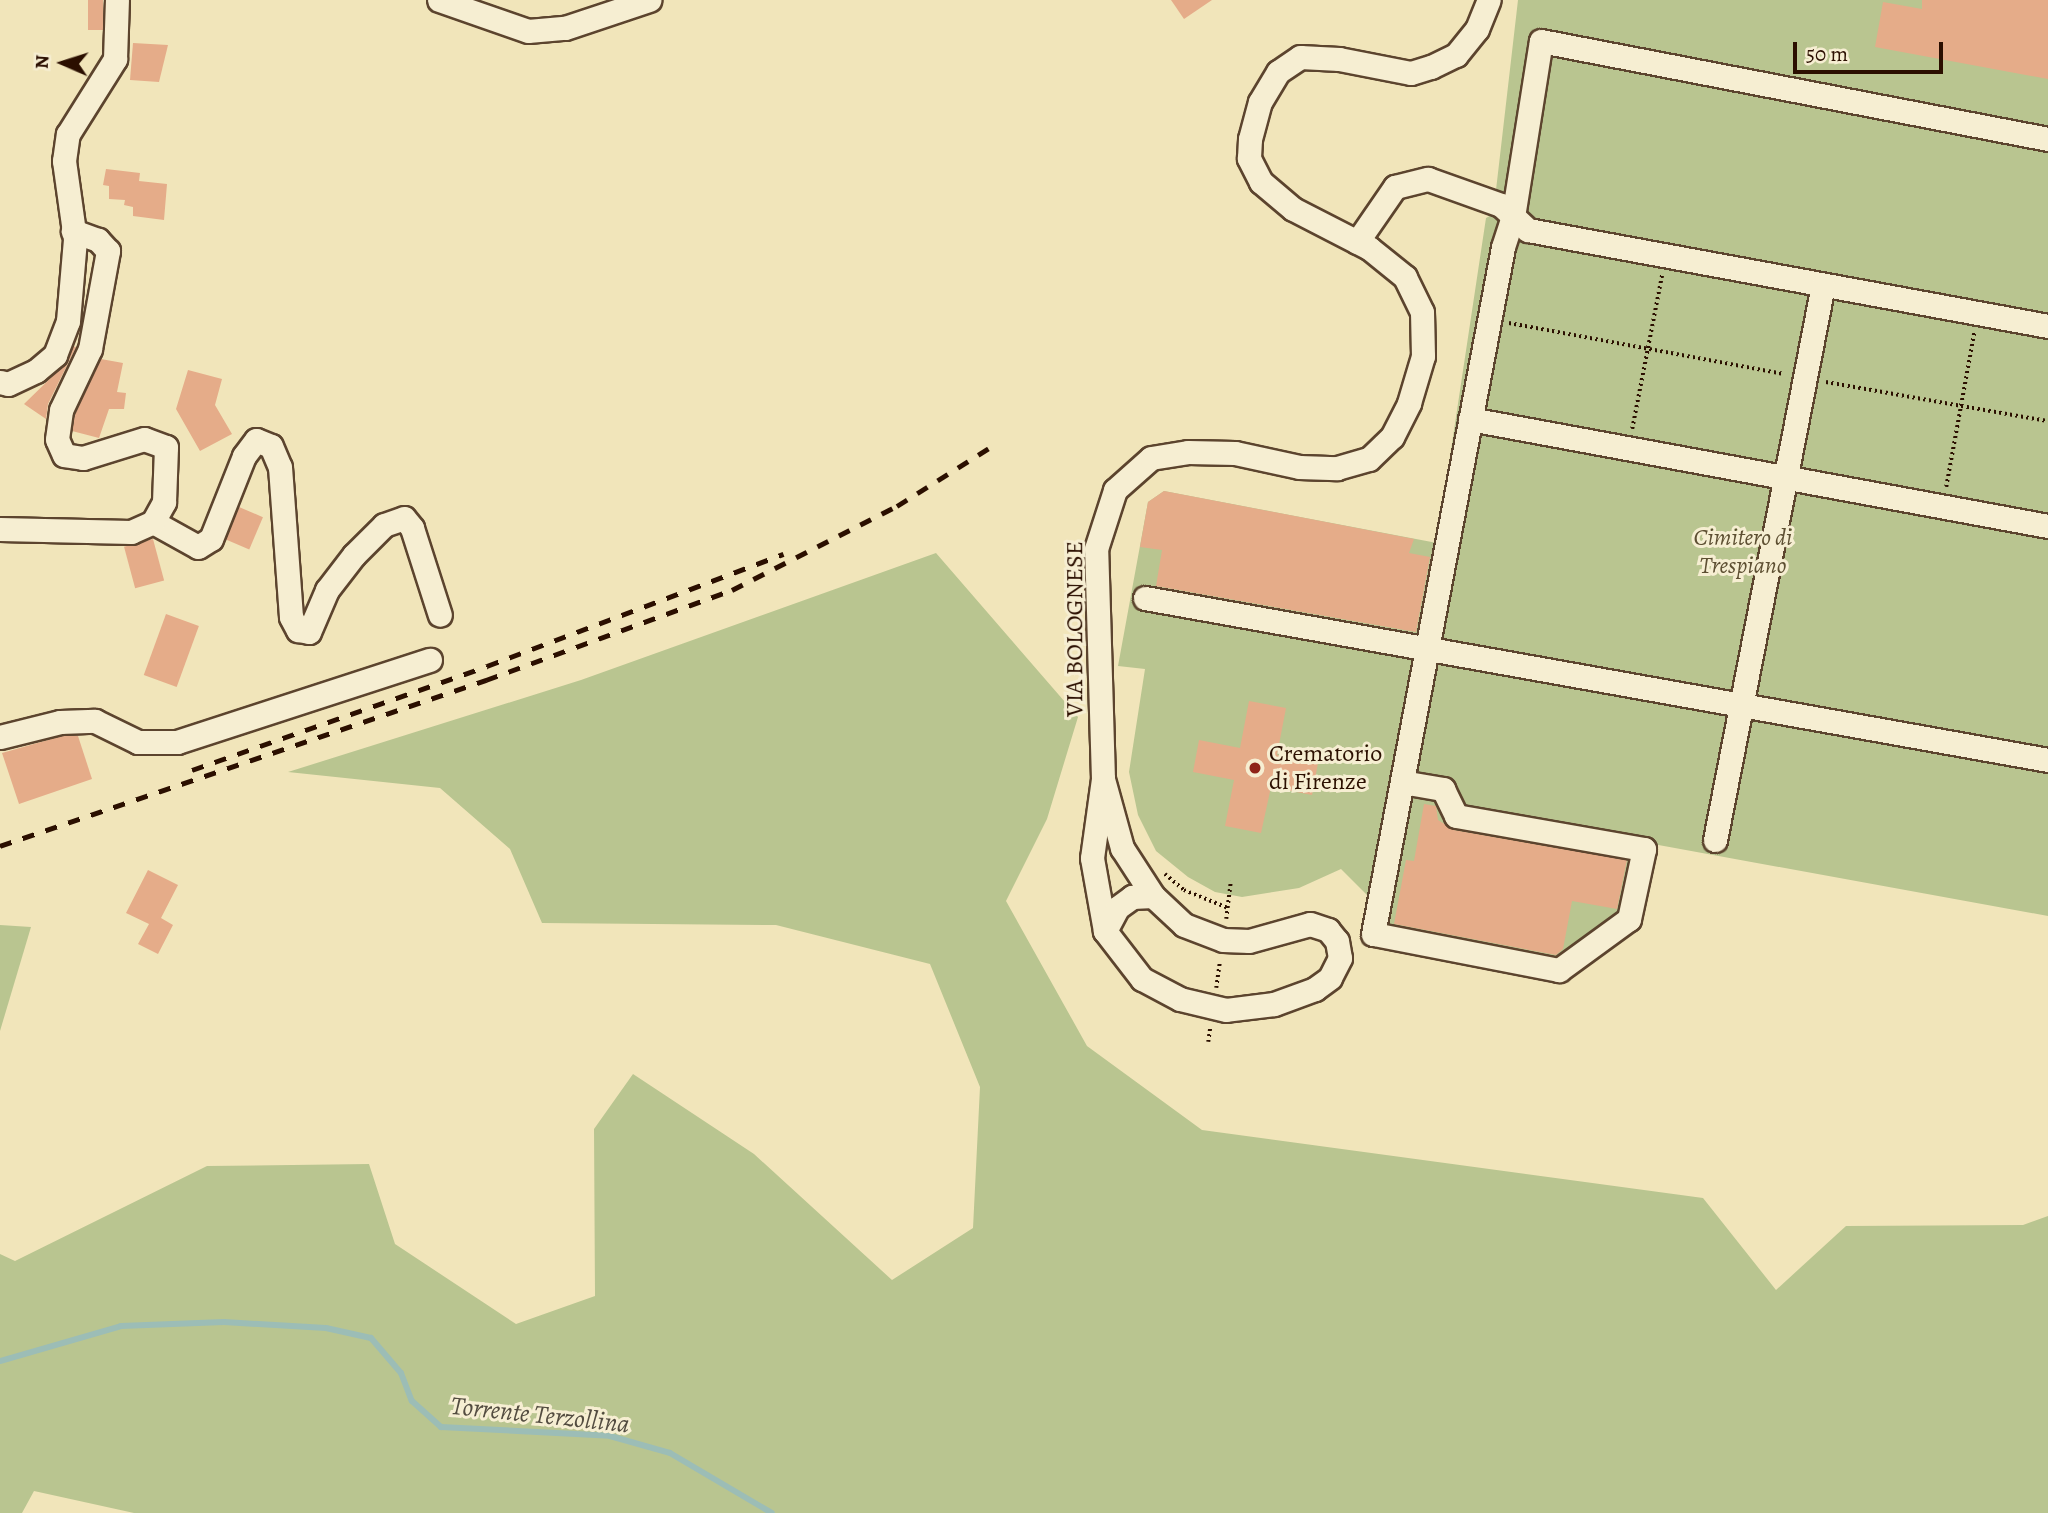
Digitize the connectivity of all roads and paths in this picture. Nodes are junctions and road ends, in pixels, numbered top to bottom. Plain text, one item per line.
1 (117, 0) edge
2 (439, 0) edge
3 (649, 0) edge
4 (1489, 0) edge
5 (2048, 139) edge
6 (1513, 216) junction
7 (73, 232) junction
8 (1357, 242) junction
9 (1665, 256) junction
10 (1823, 285) junction
11 (1978, 313) junction
12 (1489, 320) junction
13 (2048, 326) edge
14 (1647, 349) junction
15 (1805, 378) junction
16 (0, 382) edge
17 (1961, 406) junction
18 (1470, 419) junction
19 (2048, 421) edge
20 (1628, 448) junction
21 (1785, 477) junction
22 (1942, 506) junction
23 (152, 522) junction
24 (2048, 526) edge
25 (0, 529) edge
26 (1145, 598) dead end
27 (440, 615) dead end
28 (1427, 648) junction
29 (430, 660) dead end
30 (1741, 705) junction
31 (0, 737) edge
32 (2048, 759) edge
33 (1103, 779) junction
34 (1402, 782) junction
35 (1715, 840) dead end
36 (1159, 869) dead end
37 (1153, 896) junction
38 (1228, 908) dead end
39 (1105, 931) junction

1 - 7 street
2 - 3 street
4 - 8 street, VIA BOLOGNESE
5 - 6 street
6 - 8 street
6 - 9 street
6 - 12 street
7 - 16 street
7 - 23 street
8 - 33 street, VIA BOLOGNESE
9 - 10 street
9 - 14 path
10 - 11 street
10 - 15 street
11 - 13 street
11 - 17 path
12 - 14 path
12 - 18 street
14 - 15 path
14 - 20 path
15 - 17 path
15 - 21 street
17 - 19 path
17 - 22 path
18 - 20 street
18 - 28 street
20 - 21 street
21 - 22 street
21 - 30 street
22 - 24 street
23 - 25 street
23 - 27 street
26 - 28 street
28 - 30 street
28 - 34 street
29 - 31 street
30 - 32 street
30 - 35 street
33 - 37 street
33 - 39 street
34 - 34 street
36 - 38 path
37 - 39 street
37 - 39 street

